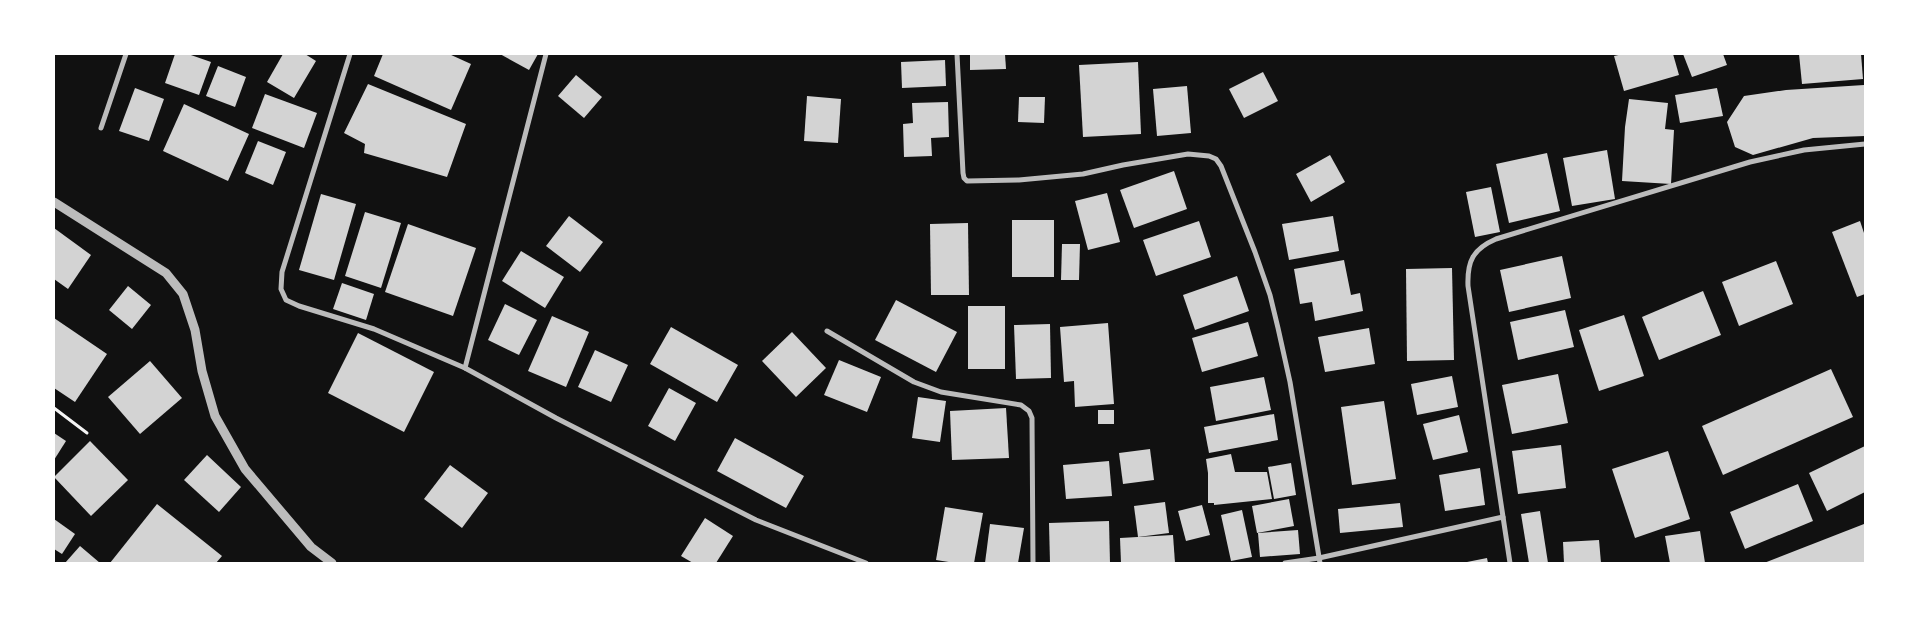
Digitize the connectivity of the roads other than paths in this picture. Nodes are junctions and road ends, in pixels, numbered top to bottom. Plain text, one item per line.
1 (126, 54) edge
2 (350, 54) edge
3 (546, 54) edge
4 (957, 54) edge
5 (101, 128) dead end
6 (1865, 144) edge
7 (54, 202) edge
8 (827, 331) dead end
9 (465, 368) junction
10 (1503, 517) junction
11 (1319, 561) edge
12 (332, 563) edge
13 (866, 563) edge
14 (1034, 563) edge
15 (1284, 563) edge
16 (1510, 563) edge

1 - 5 street
2 - 9 street
3 - 9 street
4 - 11 street
6 - 10 street
7 - 12 street
8 - 14 street
9 - 13 street
10 - 11 street
10 - 16 street
11 - 15 street

